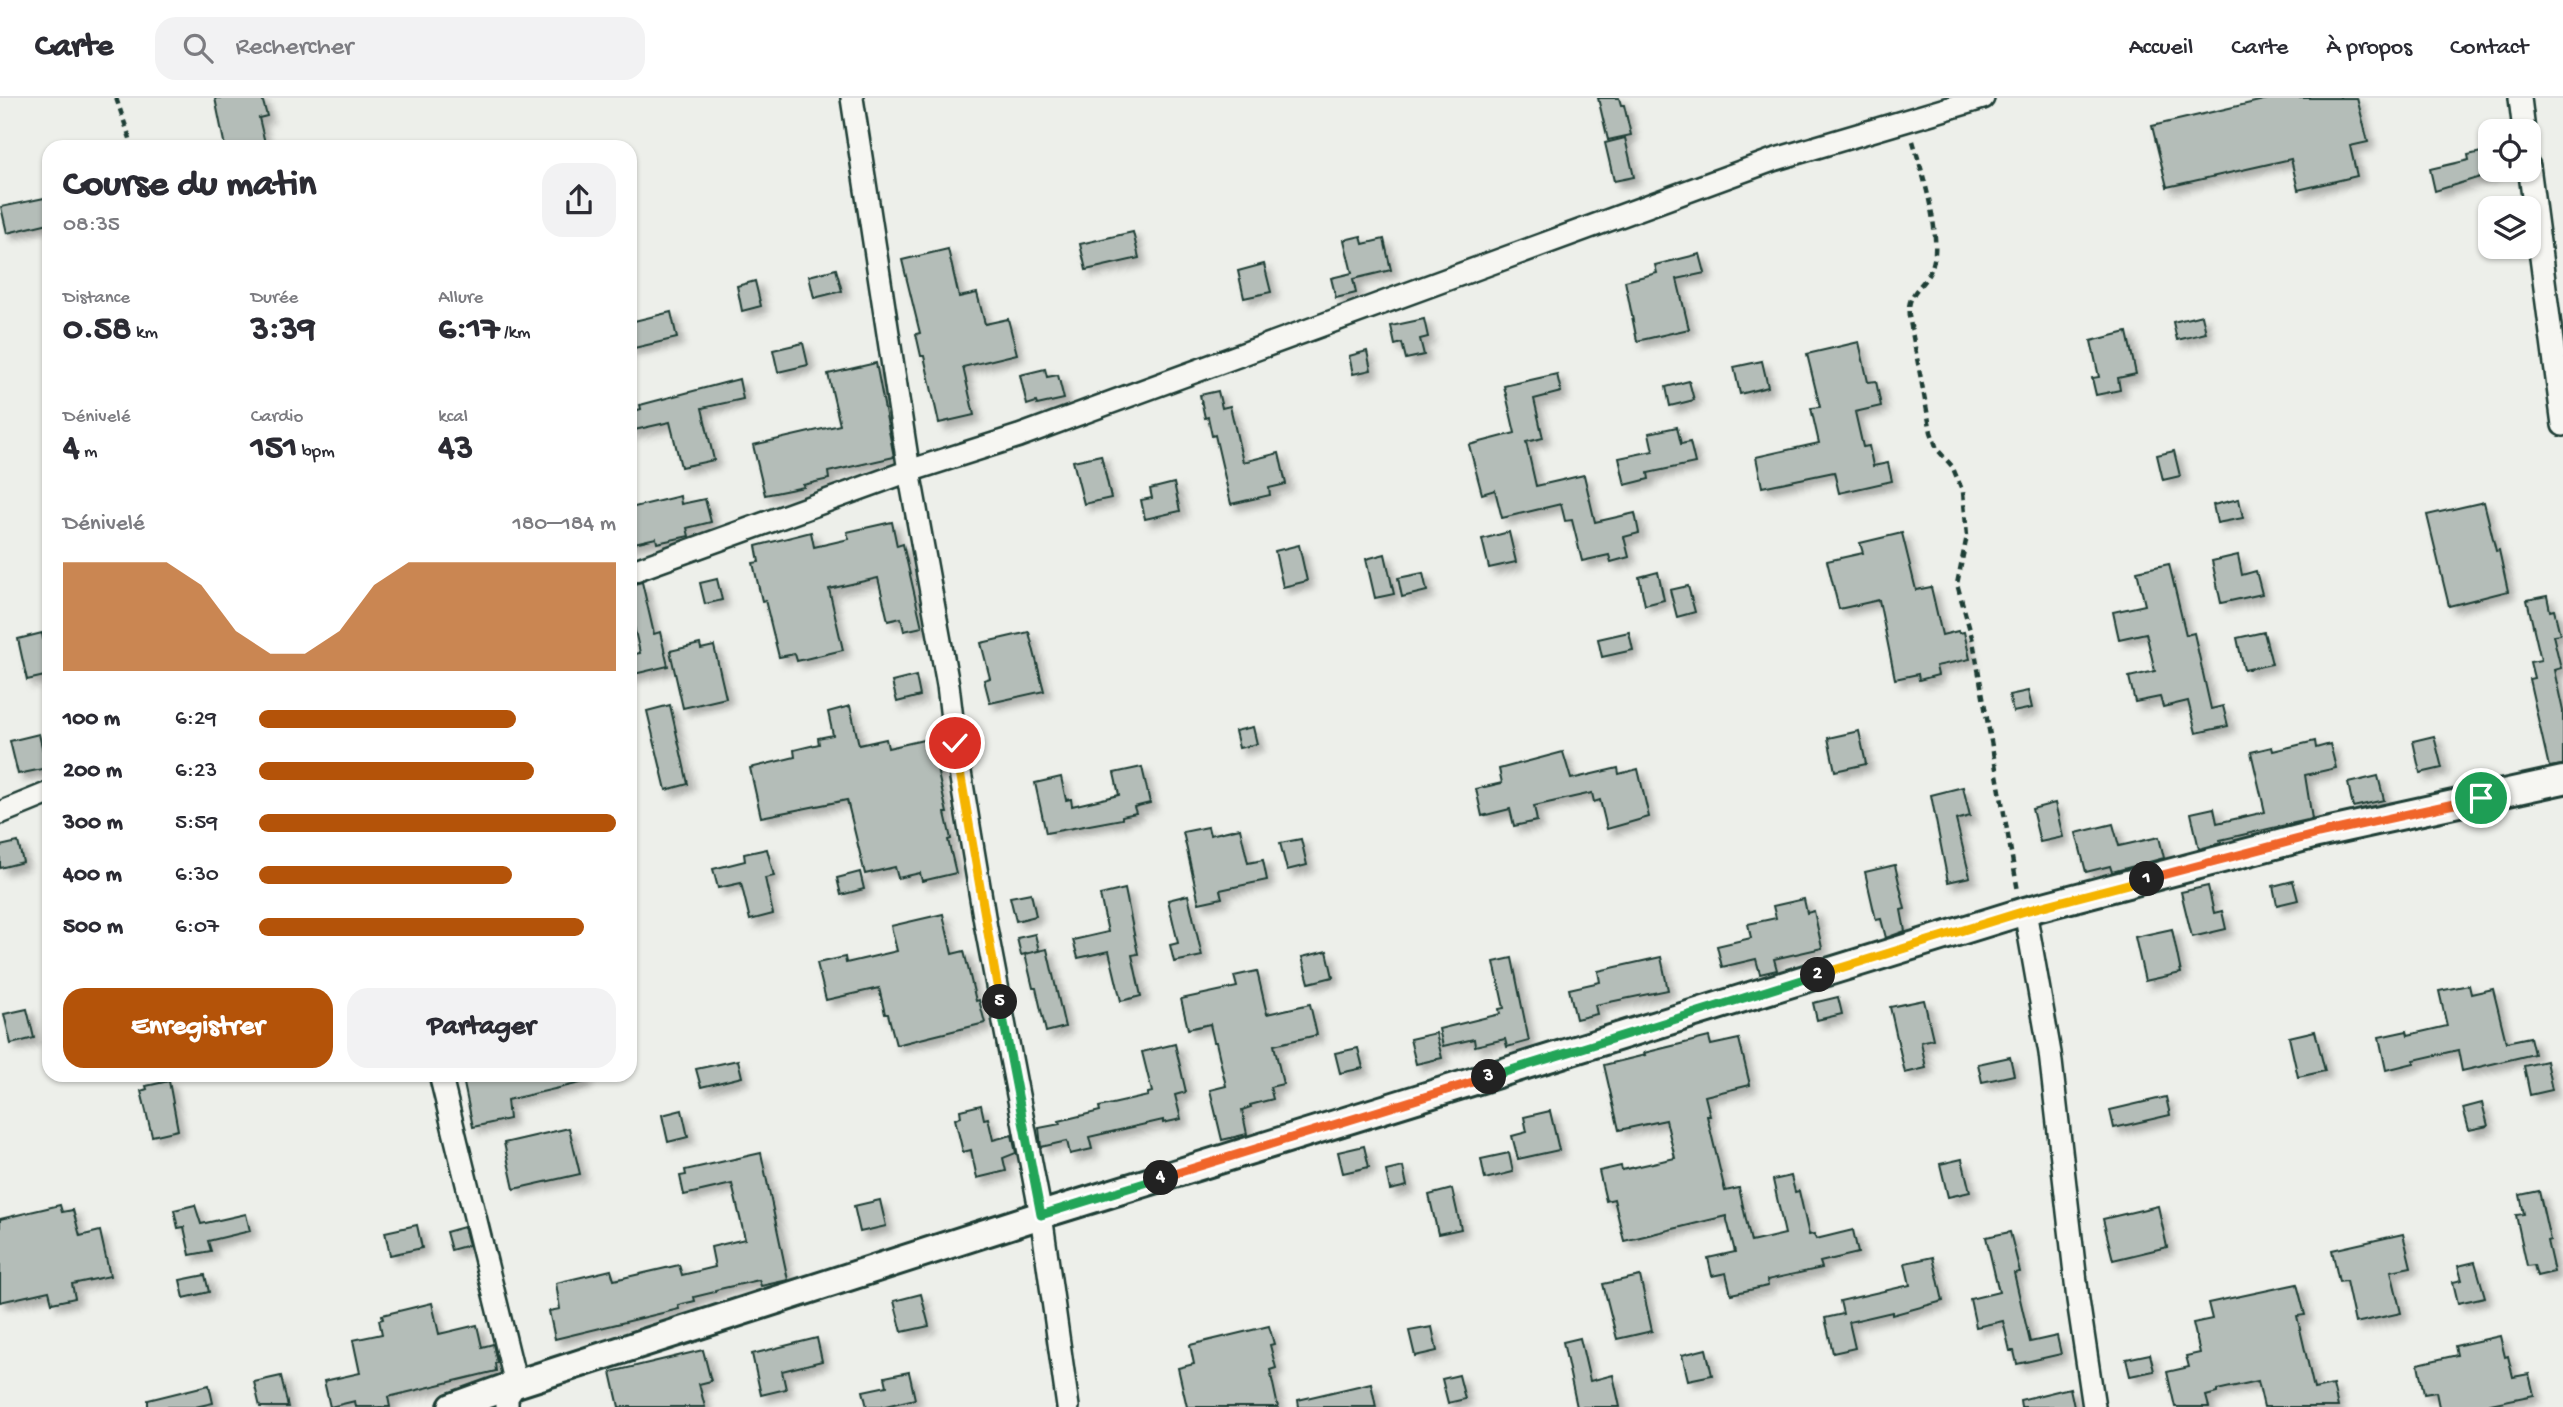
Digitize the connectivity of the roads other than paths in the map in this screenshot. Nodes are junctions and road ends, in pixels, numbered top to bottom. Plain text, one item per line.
1 (852, 98) edge
2 (1983, 98) edge
3 (2520, 98) edge
4 (2523, 119) edge
5 (2531, 182) edge
6 (2563, 425) edge
7 (909, 471) junction
8 (637, 569) edge
9 (2563, 780) edge
10 (42, 796) edge
11 (0, 813) edge
12 (2025, 911) junction
13 (442, 1082) edge
14 (1041, 1215) junction
15 (511, 1396) edge
16 (452, 1407) edge
17 (1068, 1407) edge
18 (2094, 1407) edge

1 - 7 street
2 - 7 street
3 - 4 street
5 - 6 street
7 - 8 street
7 - 14 street
9 - 12 street
10 - 11 street
12 - 14 street
12 - 18 street
13 - 15 street
14 - 15 street
14 - 17 street
15 - 16 street

